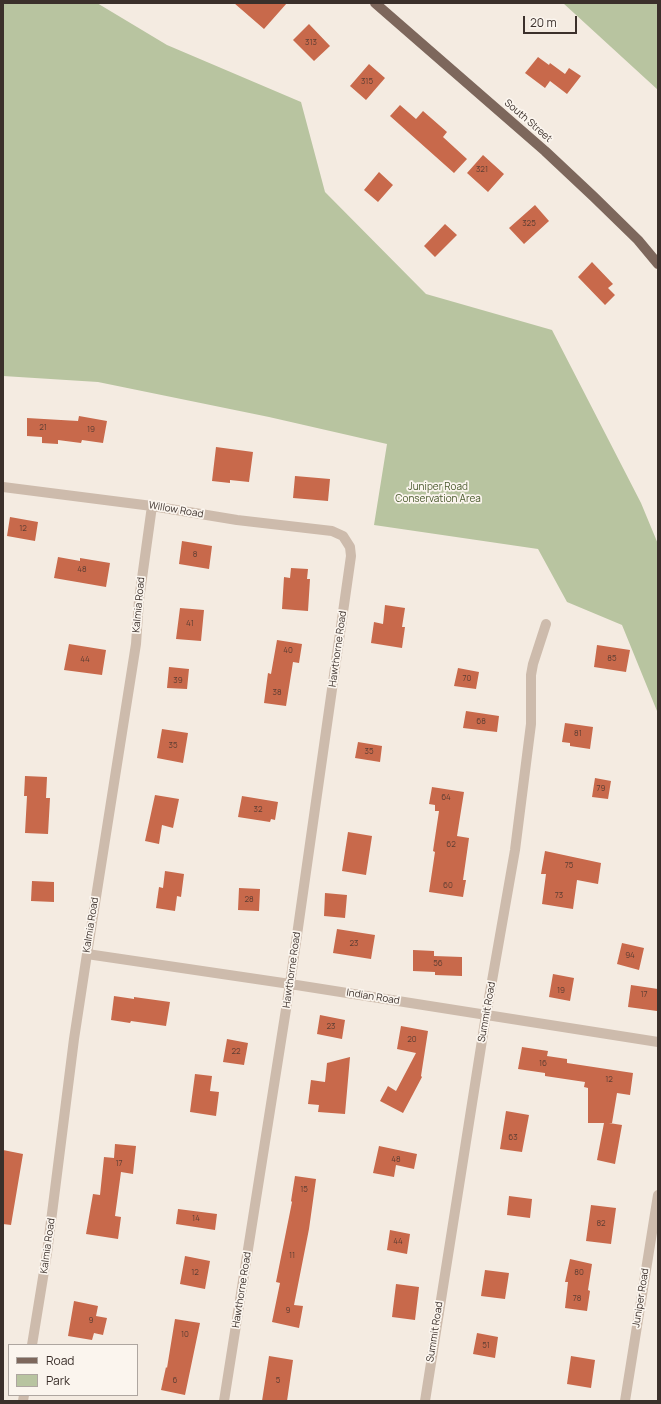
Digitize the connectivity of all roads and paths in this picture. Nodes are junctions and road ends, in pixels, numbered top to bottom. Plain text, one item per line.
1 (375, 3) edge
2 (658, 264) edge
3 (3, 487) edge
4 (152, 506) junction
5 (346, 539) joint
6 (546, 624) dead end
7 (87, 954) junction
8 (290, 984) junction
9 (486, 1015) junction
10 (658, 1042) edge
11 (658, 1195) edge
12 (32, 1344) edge
13 (224, 1401) edge
14 (424, 1401) edge
15 (625, 1401) edge

1 - 2 main road, South Street
3 - 4 street, Willow Road
4 - 5 street, Willow Road
4 - 7 street, Kalmia Road
5 - 8 street, Hawthorne Road
6 - 9 street, Summit Road
7 - 8 street, Indian Road
7 - 12 street, Kalmia Road
8 - 9 street, Indian Road
8 - 13 street, Hawthorne Road
9 - 10 street, Indian Road
9 - 14 street, Summit Road
11 - 15 street, Juniper Road

